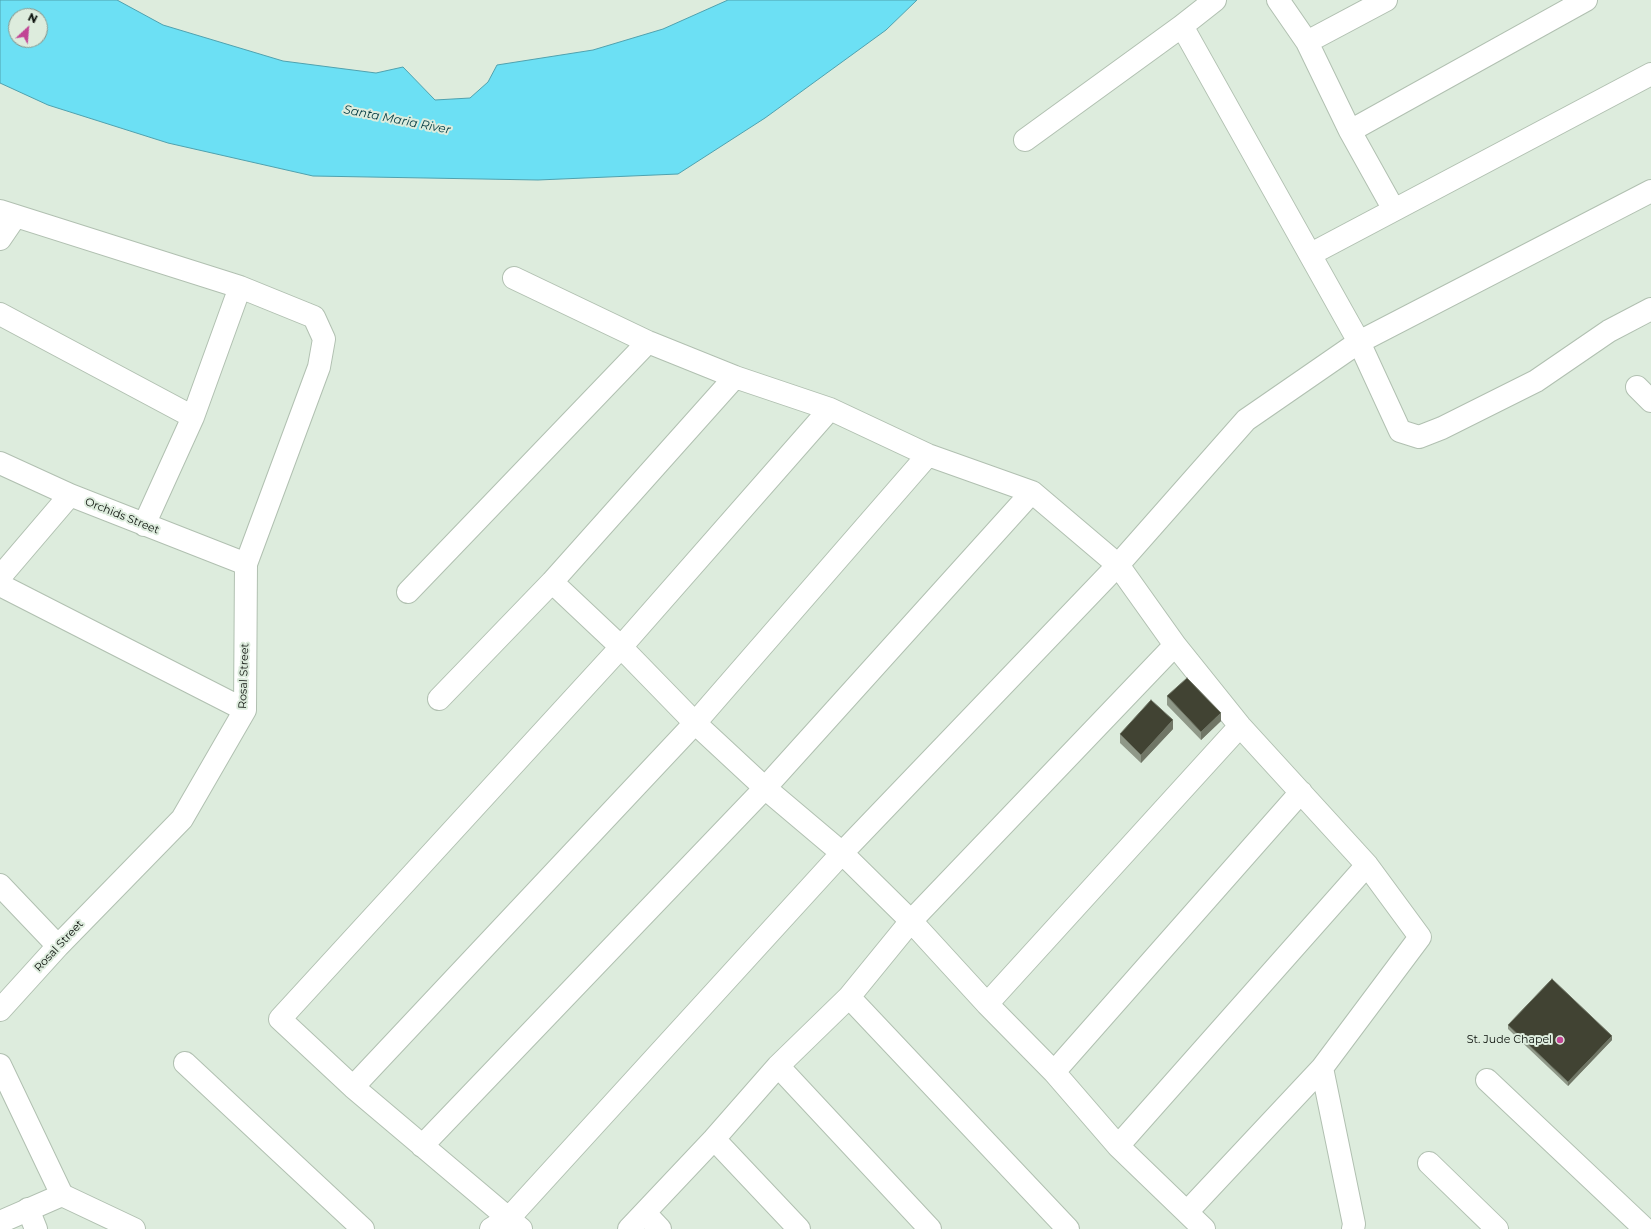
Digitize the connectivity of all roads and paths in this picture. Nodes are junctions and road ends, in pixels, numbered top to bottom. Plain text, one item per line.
1 (1215, 0) edge
2 (1278, 0) edge
3 (1386, 0) edge
4 (1586, 0) edge
5 (1182, 26) junction
6 (1307, 42) junction
7 (1651, 74) edge
8 (1350, 131) junction
9 (1025, 140) dead end
10 (1651, 191) edge
11 (1394, 210) junction
12 (8, 214) edge
13 (0, 239) edge
14 (1311, 254) junction
15 (514, 278) dead end
16 (240, 286) junction
17 (1651, 309) edge
18 (0, 314) edge
19 (648, 342) junction
20 (1359, 342) junction
21 (734, 377) junction
22 (830, 409) junction
23 (193, 417) junction
24 (928, 455) junction
25 (0, 463) edge
26 (1032, 492) junction
27 (70, 495) junction
28 (144, 525) junction
29 (246, 564) junction
30 (1118, 566) junction
31 (0, 577) edge
32 (552, 582) junction
33 (0, 585) edge
34 (408, 592) dead end
35 (1175, 645) junction
36 (621, 647) junction
37 (440, 699) dead end
38 (244, 710) junction
39 (695, 723) junction
40 (1240, 726) junction
41 (765, 788) junction
42 (1301, 792) junction
43 (842, 853) junction
44 (1367, 865) junction
45 (0, 885) edge
46 (910, 921) junction
47 (58, 946) junction
48 (849, 996) junction
49 (987, 1004) junction
50 (0, 1010) edge
51 (185, 1063) dead end
52 (0, 1065) edge
53 (778, 1066) junction
54 (1322, 1068) junction
55 (1054, 1072) junction
56 (1487, 1080) dead end
57 (353, 1087) junction
58 (714, 1139) junction
59 (422, 1146) junction
60 (1118, 1146) junction
61 (1429, 1163) dead end
62 (62, 1195) junction
63 (1187, 1212) junction
64 (645, 1213) junction
65 (32, 1219) edge
66 (0, 1222) edge
67 (507, 1225) edge
68 (134, 1229) edge
69 (363, 1229) edge
70 (629, 1229) edge
71 (660, 1229) edge
72 (799, 1229) edge
73 (930, 1229) edge
74 (1068, 1229) edge
75 (1204, 1229) edge
76 (1353, 1229) edge
77 (1497, 1229) edge
78 (1645, 1229) edge

1 - 5 street
2 - 6 street
3 - 6 street
4 - 8 street
5 - 9 street
5 - 14 street
6 - 8 street
7 - 11 street
8 - 11 street
10 - 20 street
11 - 14 street
12 - 13 street
12 - 16 street
14 - 20 street
15 - 19 street
16 - 23 street
16 - 29 street, Rosal Street
17 - 20 street
18 - 23 street
19 - 21 street
19 - 34 street
20 - 30 street
21 - 22 street
21 - 32 street
22 - 24 street
22 - 36 street
23 - 28 street
24 - 26 street
24 - 39 street
25 - 27 street, Orchids Street
26 - 30 street
26 - 41 street
27 - 28 street, Orchids Street
27 - 31 street
28 - 29 street, Orchids Street
29 - 38 street, Rosal Street
30 - 35 street
30 - 43 street
32 - 36 street
32 - 37 street
33 - 38 street
35 - 40 street
35 - 46 street
36 - 39 street
36 - 57 street
38 - 47 street, Rosal Street
39 - 41 street
39 - 57 street
40 - 42 street
40 - 49 street
41 - 43 street
41 - 59 street
42 - 44 street
42 - 55 street
43 - 46 street
43 - 67 street
44 - 54 street
44 - 60 street
45 - 47 street
46 - 48 street
46 - 49 street
47 - 50 street, Rosal Street
48 - 53 street
48 - 74 street
49 - 55 street
51 - 69 street
52 - 62 street
53 - 58 street
53 - 73 street
54 - 63 street
54 - 76 street
55 - 60 street
56 - 78 street
57 - 59 street
58 - 64 street
58 - 72 street
59 - 67 street
60 - 63 street
61 - 77 street
62 - 65 street
62 - 68 street
63 - 75 street
64 - 70 street
64 - 71 street
65 - 66 street

